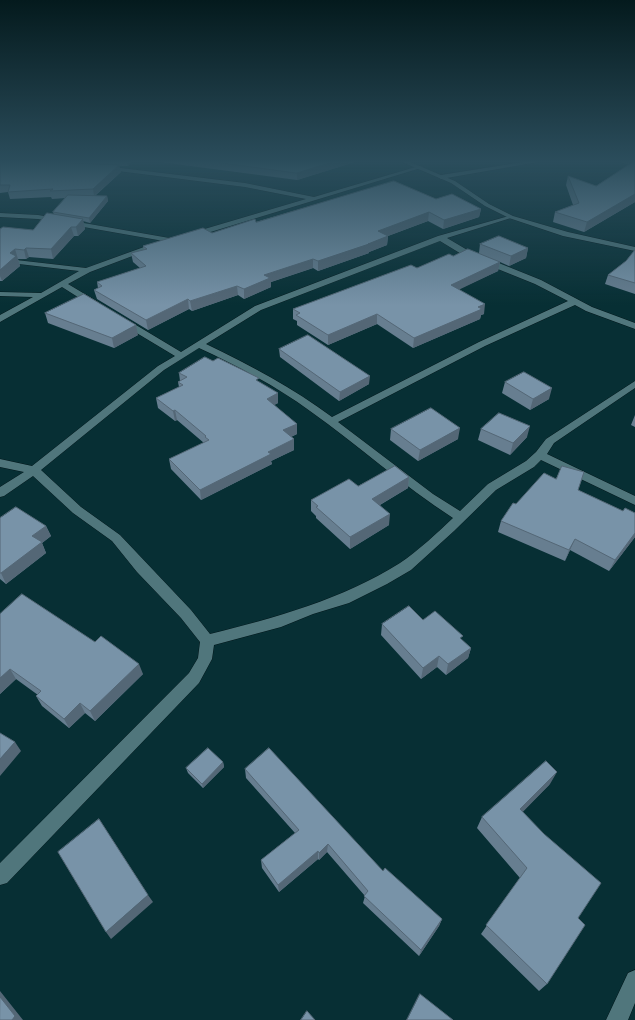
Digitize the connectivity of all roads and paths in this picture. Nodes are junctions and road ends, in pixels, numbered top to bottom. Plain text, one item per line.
1 (284, 210) edge
2 (497, 210) edge
3 (0, 215) edge
4 (512, 217) junction
5 (441, 238) junction
6 (182, 239) junction
7 (635, 249) edge
8 (19, 262) edge
9 (87, 270) junction
10 (62, 284) junction
11 (0, 294) edge
12 (42, 295) junction
13 (574, 302) junction
14 (101, 308) edge
15 (114, 316) edge
16 (0, 319) edge
17 (635, 326) edge
18 (198, 344) junction
19 (180, 355) junction
20 (635, 384) edge
21 (331, 422) junction
22 (540, 455) junction
23 (0, 463) edge
24 (34, 470) junction
25 (0, 493) edge
26 (635, 501) edge
27 (461, 517) junction
28 (207, 641) junction
29 (0, 876) edge
30 (635, 980) edge
31 (617, 1020) edge

1 - 6 street
2 - 4 street
3 - 6 street
4 - 5 street
4 - 7 street
5 - 13 street
5 - 18 street
6 - 9 street
8 - 9 street
9 - 10 street
10 - 12 street
10 - 14 street
11 - 12 street
12 - 16 street
13 - 17 street
13 - 21 street
15 - 19 street
18 - 19 street
18 - 21 street
19 - 24 street
20 - 22 street
21 - 27 street
22 - 26 street
22 - 27 street
23 - 24 street
24 - 25 street
24 - 28 street
27 - 28 street
28 - 29 street
30 - 31 street

